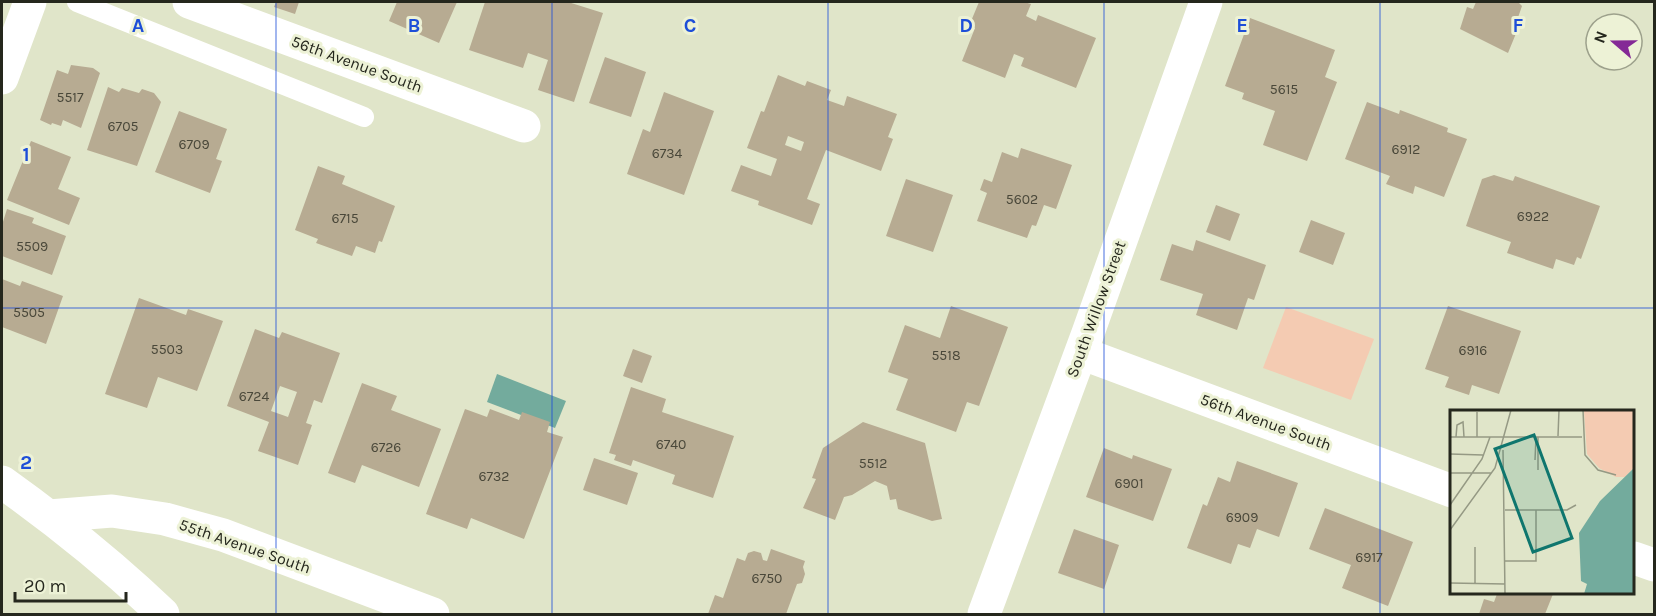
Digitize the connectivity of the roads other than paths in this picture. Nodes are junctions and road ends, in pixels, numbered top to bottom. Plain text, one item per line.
1 (30, 2) edge
2 (77, 2) edge
3 (189, 2) edge
4 (1206, 2) edge
5 (2, 78) edge
6 (364, 117) dead end
7 (524, 126) dead end
8 (1081, 353) junction
9 (2, 482) edge
10 (1450, 490) edge
11 (49, 516) junction
12 (1635, 558) edge
13 (1654, 565) edge
14 (163, 615) edge
15 (433, 615) edge
16 (984, 615) edge

1 - 5 street
2 - 6 lane
3 - 7 street, 56th Avenue South
4 - 8 street, South Willow Street
8 - 10 street, 56th Avenue South
8 - 16 street, South Willow Street
9 - 11 street
11 - 14 street
11 - 15 street, 55th Avenue South
12 - 13 street

